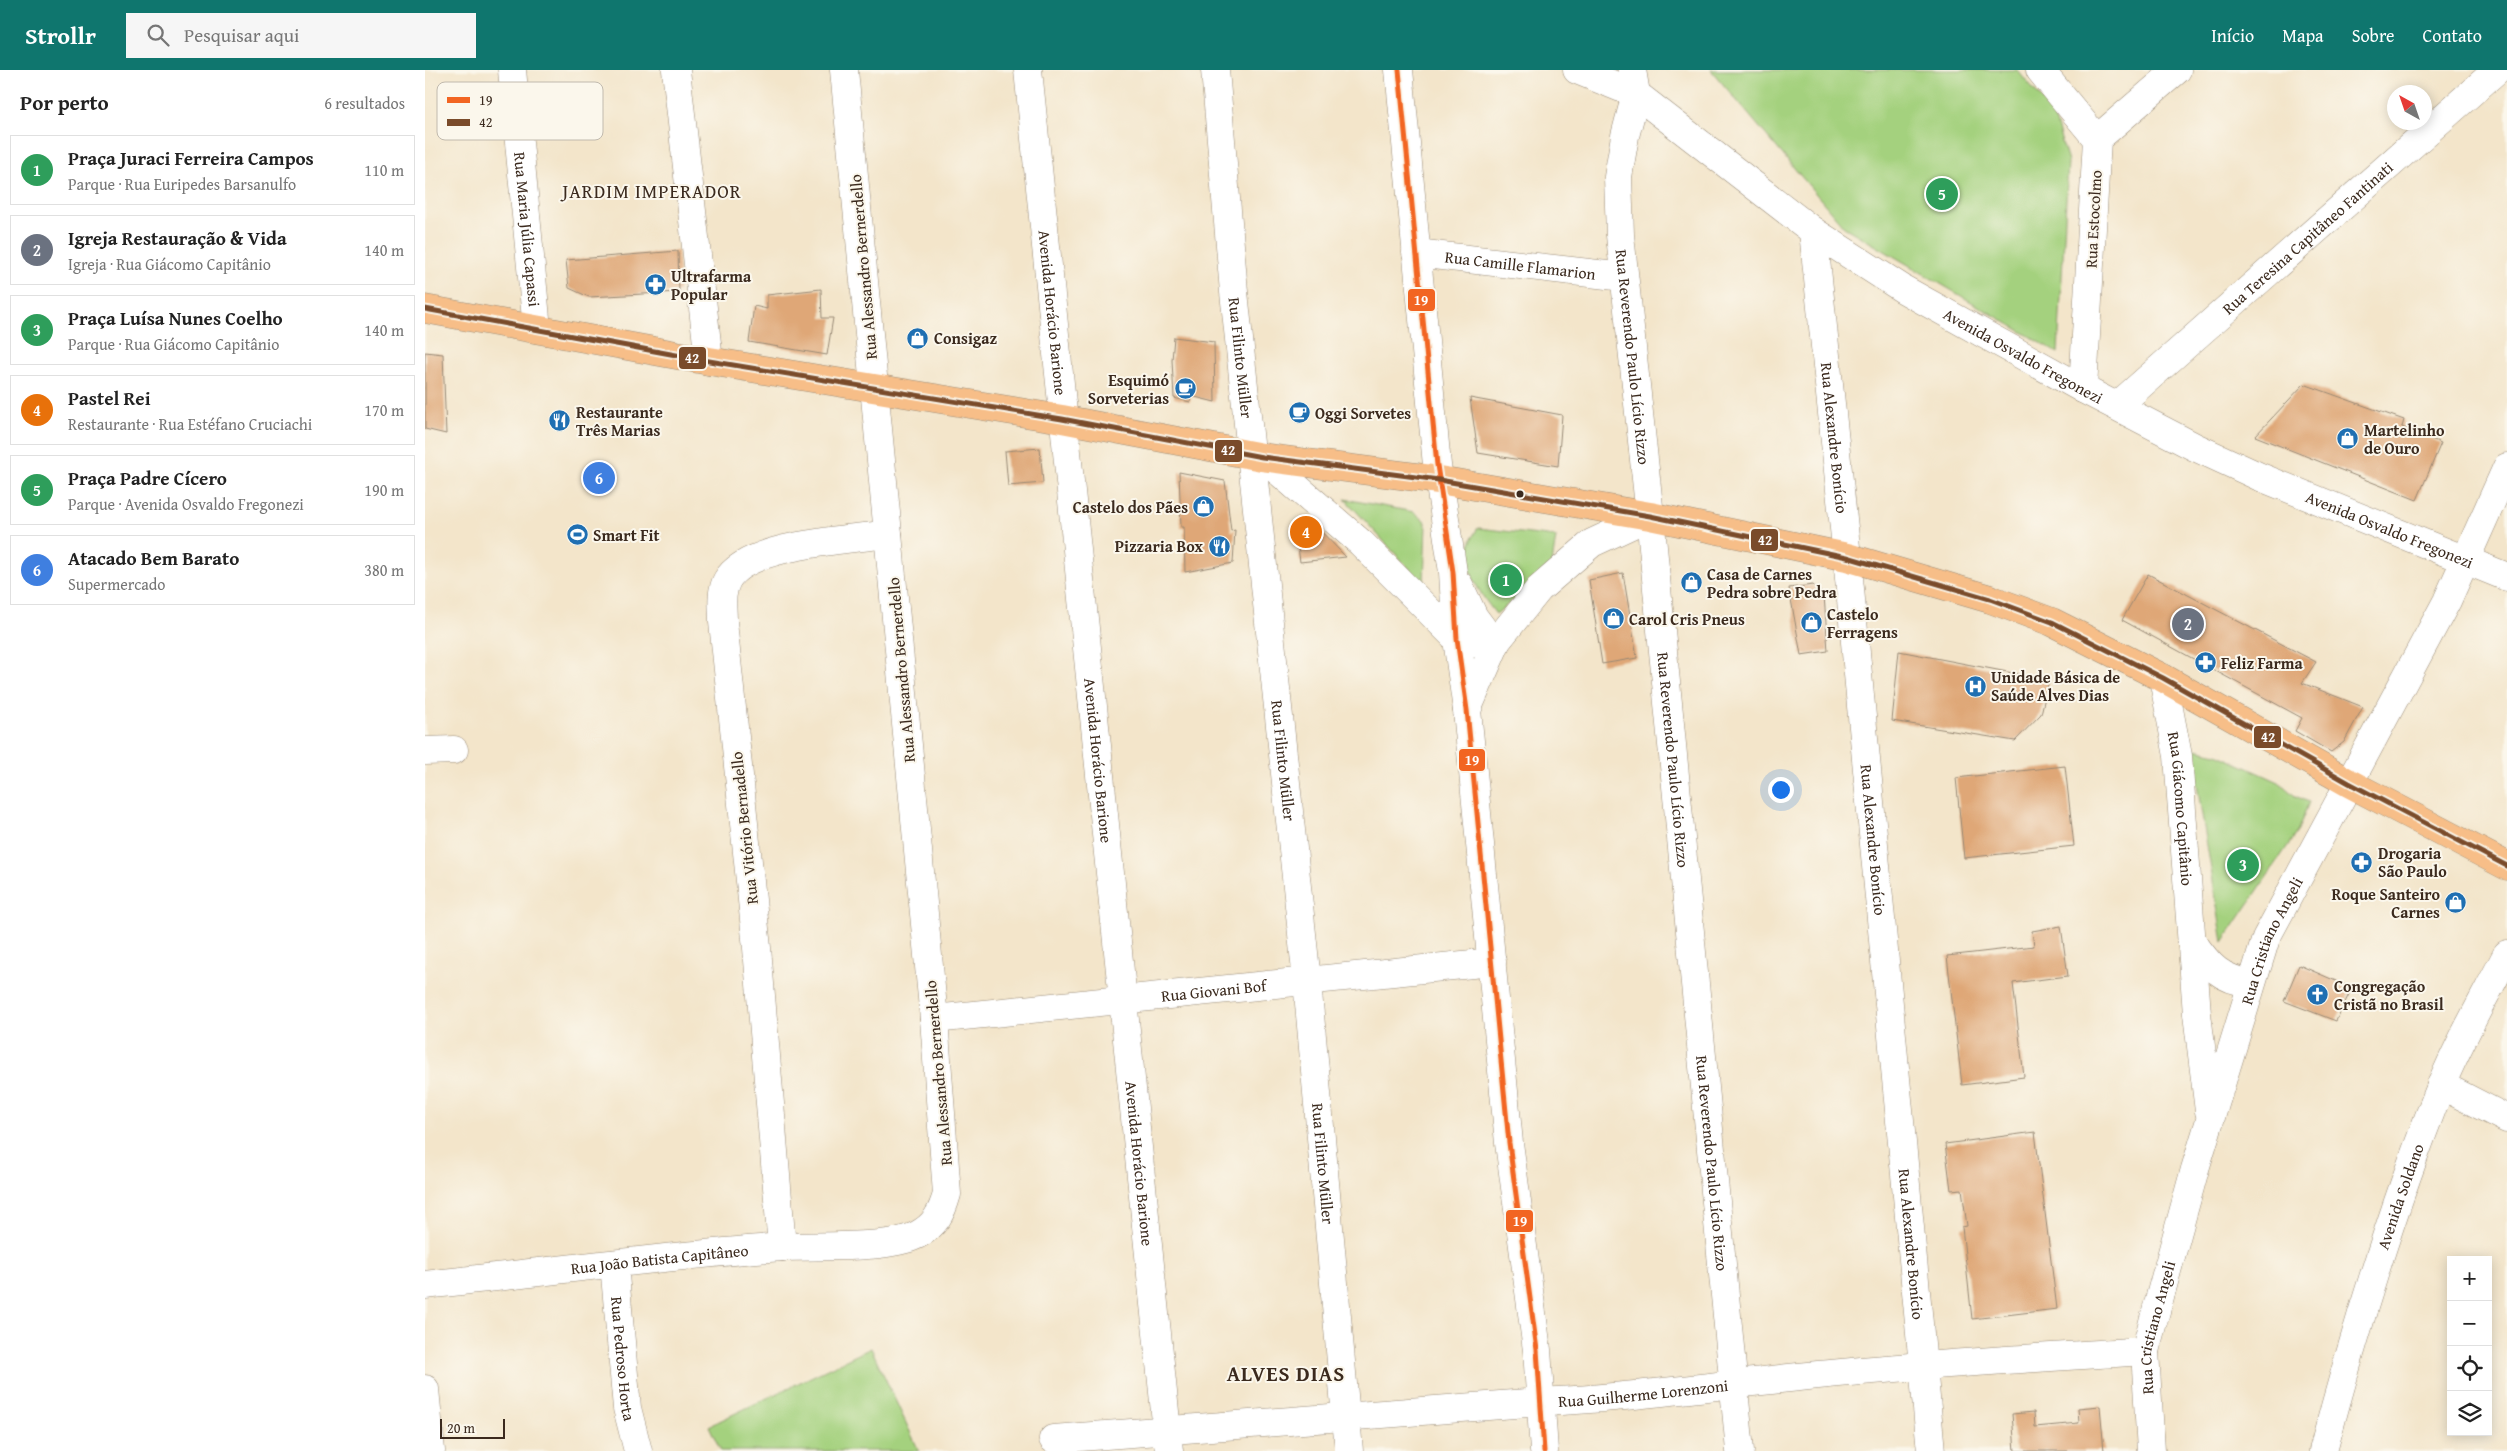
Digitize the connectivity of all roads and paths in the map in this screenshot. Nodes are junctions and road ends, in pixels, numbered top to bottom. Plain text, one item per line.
1 (676, 70) edge
2 (844, 70) edge
3 (1029, 70) edge
4 (1215, 70) edge
5 (1399, 70) edge
6 (1577, 70) edge
7 (2040, 70) edge
8 (2177, 70) edge
9 (2497, 70) edge
10 (1634, 82) edge
11 (2097, 139) junction
12 (519, 140) edge
13 (1813, 231) junction
14 (1416, 253) junction
15 (1624, 277) junction
16 (425, 309) edge
17 (537, 329) junction
18 (709, 361) junction
19 (874, 386) junction
20 (2083, 390) junction
21 (2117, 406) junction
22 (1062, 419) junction
23 (1257, 456) junction
24 (2507, 468) edge
25 (1439, 480) junction
26 (1651, 516) junction
27 (888, 534) junction
28 (1847, 558) junction
29 (2465, 561) junction
30 (1453, 572) junction
31 (2507, 577) edge
32 (1457, 639) junction
33 (1495, 641) junction
34 (2163, 678) junction
35 (1467, 710) junction
36 (454, 750) dead end
37 (425, 751) edge
38 (2349, 783) junction
39 (2507, 866) edge
40 (2192, 941) junction
41 (2507, 954) edge
42 (1492, 962) junction
43 (1307, 981) junction
44 (2251, 983) junction
45 (1123, 1000) junction
46 (934, 1019) junction
47 (2441, 1085) junction
48 (2507, 1119) edge
49 (2210, 1120) junction
50 (895, 1242) joint
51 (782, 1247) junction
52 (614, 1264) junction
53 (425, 1284) edge
54 (2145, 1351) junction
55 (1922, 1365) junction
56 (1734, 1383) junction
57 (425, 1389) edge
58 (1540, 1402) junction
59 (1345, 1417) junction
60 (1053, 1439) dead end
61 (1168, 1441) edge
62 (431, 1451) edge
63 (638, 1451) edge
64 (1349, 1451) edge
65 (1544, 1451) edge
66 (1740, 1451) edge
67 (1931, 1451) edge
68 (2151, 1451) edge
69 (2323, 1451) edge

1 - 18 street
2 - 19 street, Rua Alessandro Bernerdello
3 - 22 street, Avenida Horácio Barione
4 - 23 street, Rua Filinto Müller
5 - 14 street
6 - 10 street, Avenida Osvaldo Fregonezi
7 - 11 street
8 - 11 street
9 - 21 street, Rua Teresina Capitâneo Fantinati
10 - 13 street, Avenida Osvaldo Fregonezi
10 - 15 street, Rua Reverendo Paulo Lício Rizzo
11 - 20 street, Rua Estocolmo
12 - 17 street, Rua Maria Júlia Capassi
13 - 20 street, Avenida Osvaldo Fregonezi
13 - 28 street, Rua Alexandre Bonício
14 - 15 street, Rua Camille Flamarion
14 - 25 street
15 - 26 street, Rua Reverendo Paulo Lício Rizzo
16 - 17 main road
17 - 18 main road
18 - 19 main road
19 - 22 main road
19 - 27 street, Rua Alessandro Bernerdello
20 - 21 street, Avenida Osvaldo Fregonezi
21 - 29 street, Avenida Osvaldo Fregonezi
22 - 23 main road
22 - 45 street, Avenida Horácio Barione
23 - 25 main road
23 - 32 street
23 - 43 street, Rua Filinto Müller
24 - 29 street, Rua Cristiano Angeli
25 - 26 main road
25 - 30 street
26 - 28 main road
26 - 33 street
26 - 56 street, Rua Reverendo Paulo Lício Rizzo
27 - 46 street, Rua Alessandro Bernerdello
27 - 51 street, Rua Vitório Bernadello
28 - 34 main road
28 - 55 street, Rua Alexandre Bonício
29 - 31 street, Avenida Osvaldo Fregonezi
29 - 38 street, Rua Cristiano Angeli
30 - 32 street
30 - 33 street
32 - 33 street
32 - 35 street
33 - 35 street
34 - 38 main road
34 - 40 street, Rua Giácomo Capitânio
35 - 42 street
36 - 37 street
38 - 39 main road
38 - 44 street, Rua Cristiano Angeli
40 - 44 street
40 - 49 street, Rua Giácomo Capitânio
41 - 47 street, Avenida Soldano
42 - 43 street, Rua Giovani Bof
42 - 58 street
43 - 45 street, Rua Giovani Bof
43 - 59 street, Rua Filinto Müller
44 - 49 street, Rua Cristiano Angeli
45 - 46 street, Rua Giovani Bof
45 - 61 street, Avenida Horácio Barione
46 - 50 street, Rua Alessandro Bernerdello
47 - 48 street
47 - 69 street, Avenida Soldano
49 - 54 street, Rua Cristiano Angeli
50 - 51 street, Rua João Batista Capitâneo
51 - 52 street, Rua João Batista Capitâneo
52 - 53 street, Rua João Batista Capitâneo
52 - 63 street, Rua Pedroso Horta
54 - 55 street, Rua Guilherme Lorenzoni
54 - 68 street, Rua Cristiano Angeli
55 - 56 street, Rua Guilherme Lorenzoni
55 - 67 street, Rua Alexandre Bonício
56 - 58 street, Rua Guilherme Lorenzoni
56 - 66 street, Rua Reverendo Paulo Lício Rizzo
57 - 62 street
58 - 59 street, Rua Guilherme Lorenzoni
58 - 65 street
59 - 61 street, Rua Guilherme Lorenzoni
59 - 64 street, Rua Filinto Müller
60 - 61 street, Rua Guilherme Lorenzoni

